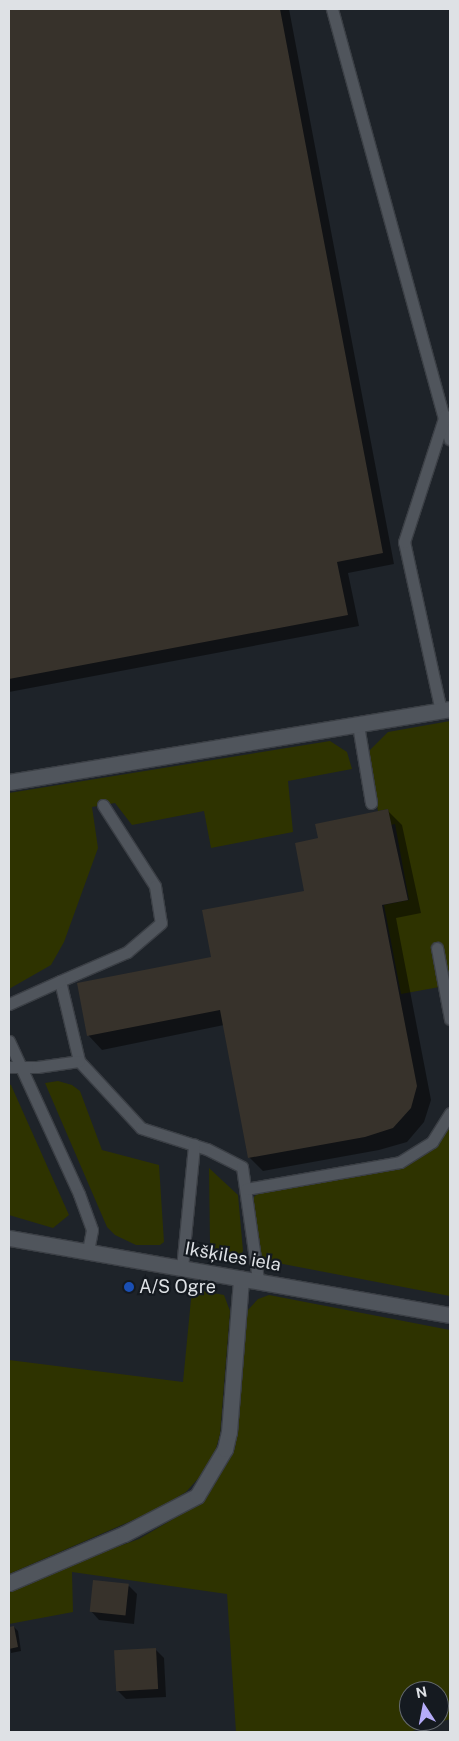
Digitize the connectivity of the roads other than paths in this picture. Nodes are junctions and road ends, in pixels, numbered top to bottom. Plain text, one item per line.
1 (332, 9) edge
2 (446, 414) junction
3 (450, 438) edge
4 (445, 710) edge
5 (358, 725) junction
6 (9, 782) edge
7 (371, 803) dead end
8 (103, 805) dead end
9 (437, 948) dead end
10 (60, 981) junction
11 (9, 1004) edge
12 (450, 1018) edge
13 (9, 1042) edge
14 (79, 1061) junction
15 (14, 1066) edge
16 (450, 1113) edge
17 (194, 1145) junction
18 (246, 1189) junction
19 (9, 1238) edge
20 (88, 1252) junction
21 (182, 1268) junction
22 (241, 1278) junction
23 (258, 1280) junction
24 (450, 1315) edge
25 (9, 1583) edge

1 - 2 lane
2 - 3 lane
2 - 4 lane
4 - 5 street
5 - 6 street
5 - 7 lane
8 - 10 lane
9 - 12 lane
10 - 11 lane
10 - 14 lane
13 - 15 lane
14 - 15 lane
14 - 17 lane
15 - 20 lane
16 - 18 lane
17 - 18 lane
17 - 21 lane
18 - 23 lane
19 - 20 street, Ikšķiles iela
20 - 21 street, Ikšķiles iela
21 - 22 street, Ikšķiles iela
22 - 23 street, Ikšķiles iela
22 - 25 street
23 - 24 street, Ikšķiles iela

